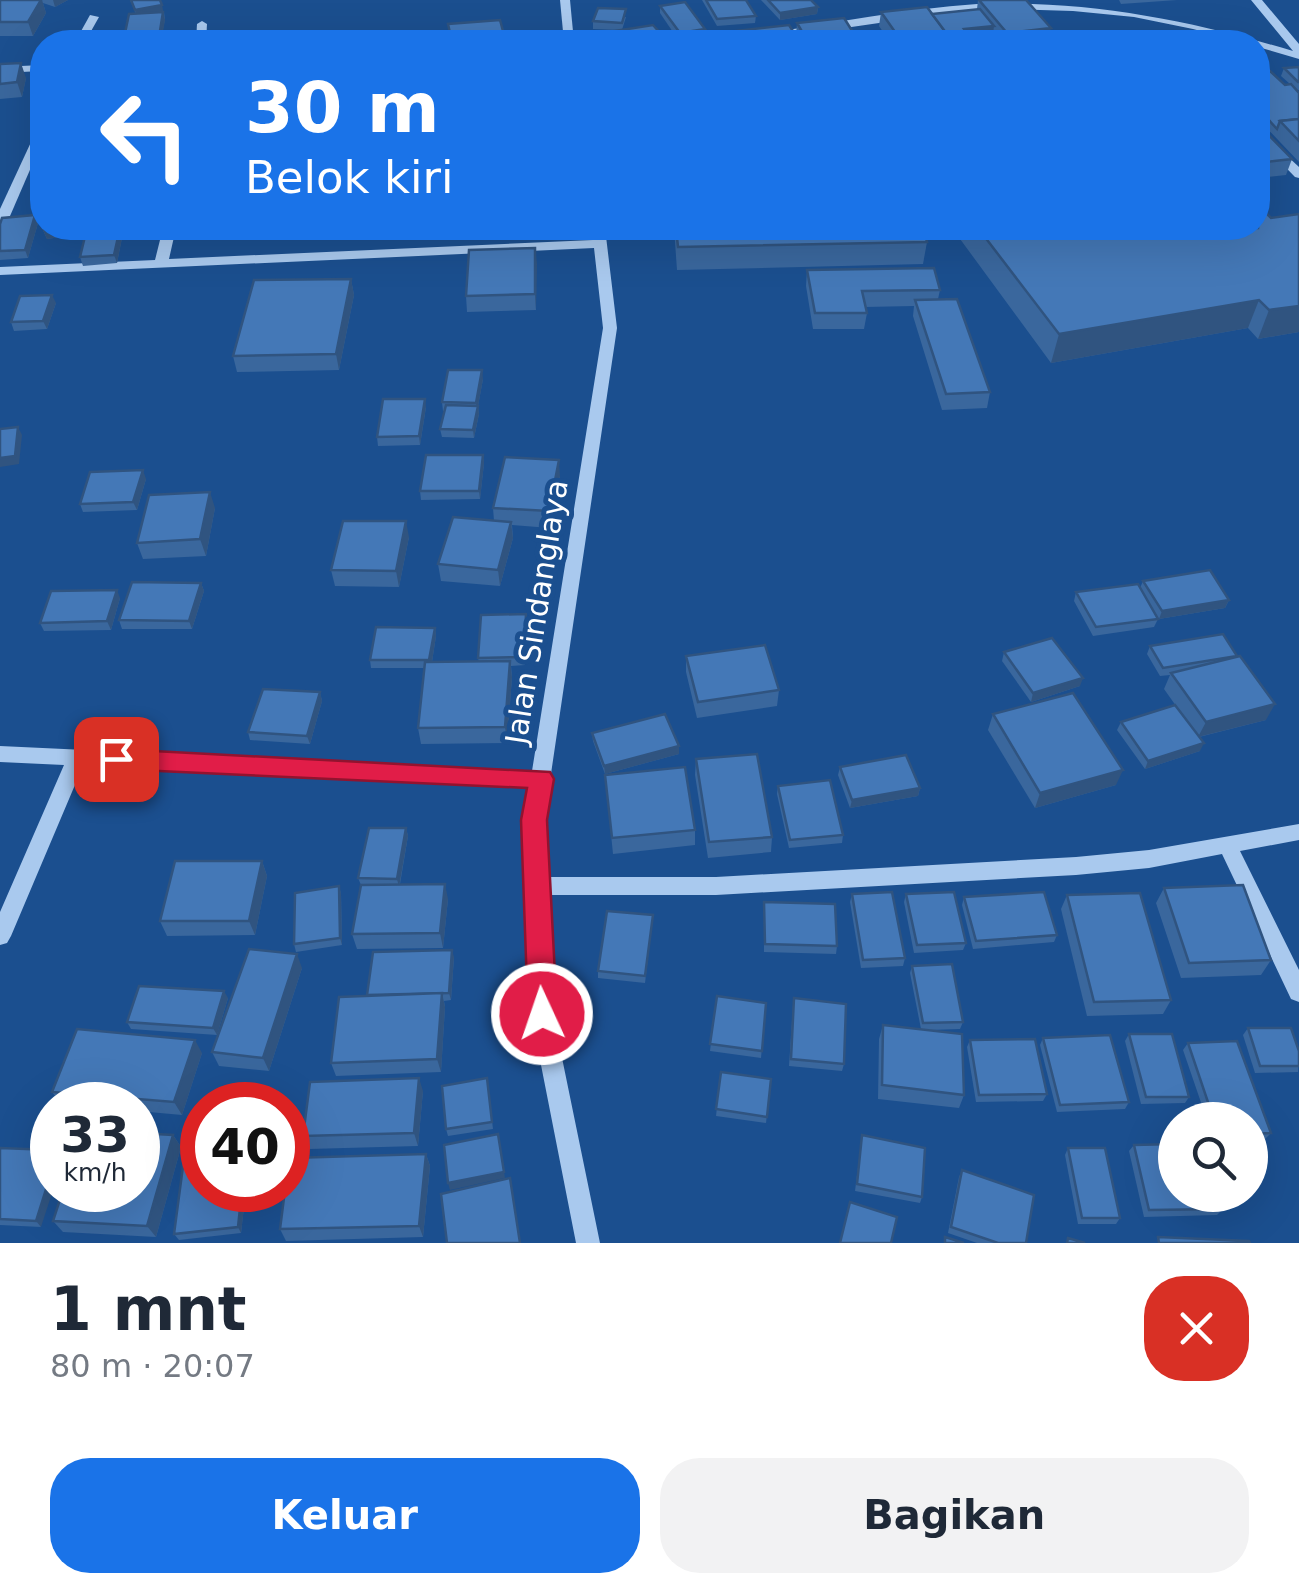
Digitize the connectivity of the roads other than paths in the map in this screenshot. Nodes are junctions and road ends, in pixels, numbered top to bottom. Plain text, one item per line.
1 (565, 0) edge
2 (1258, 0) edge
3 (94, 16) dead end
4 (202, 24) dead end
5 (1199, 25) junction
6 (86, 30) edge
7 (202, 30) edge
8 (568, 30) edge
9 (821, 30) edge
10 (1199, 30) edge
11 (1215, 30) edge
12 (1270, 47) edge
13 (1299, 54) edge
14 (30, 69) edge
15 (0, 70) edge
16 (1270, 145) edge
17 (30, 157) edge
18 (1299, 174) edge
19 (0, 223) edge
20 (166, 240) edge
21 (534, 240) edge
22 (599, 240) edge
23 (160, 263) junction
24 (0, 271) edge
25 (0, 754) edge
26 (78, 757) junction
27 (541, 779) junction
28 (1299, 832) edge
29 (1227, 845) junction
30 (535, 886) junction
31 (0, 936) edge
32 (1299, 992) edge
33 (588, 1243) edge

1 - 8 street
2 - 13 street
3 - 6 street
4 - 7 street
5 - 9 street
5 - 10 street
5 - 11 street
12 - 13 street
14 - 15 street
16 - 18 street
17 - 19 street
20 - 23 street
21 - 23 street
22 - 27 street, Jalan Sindanglaya
23 - 24 street
25 - 26 street
26 - 27 street
26 - 31 street
27 - 30 street, Jalan Sindanglaya
28 - 29 street
29 - 30 street
29 - 32 street
30 - 33 street, Jalan Sindanglaya

